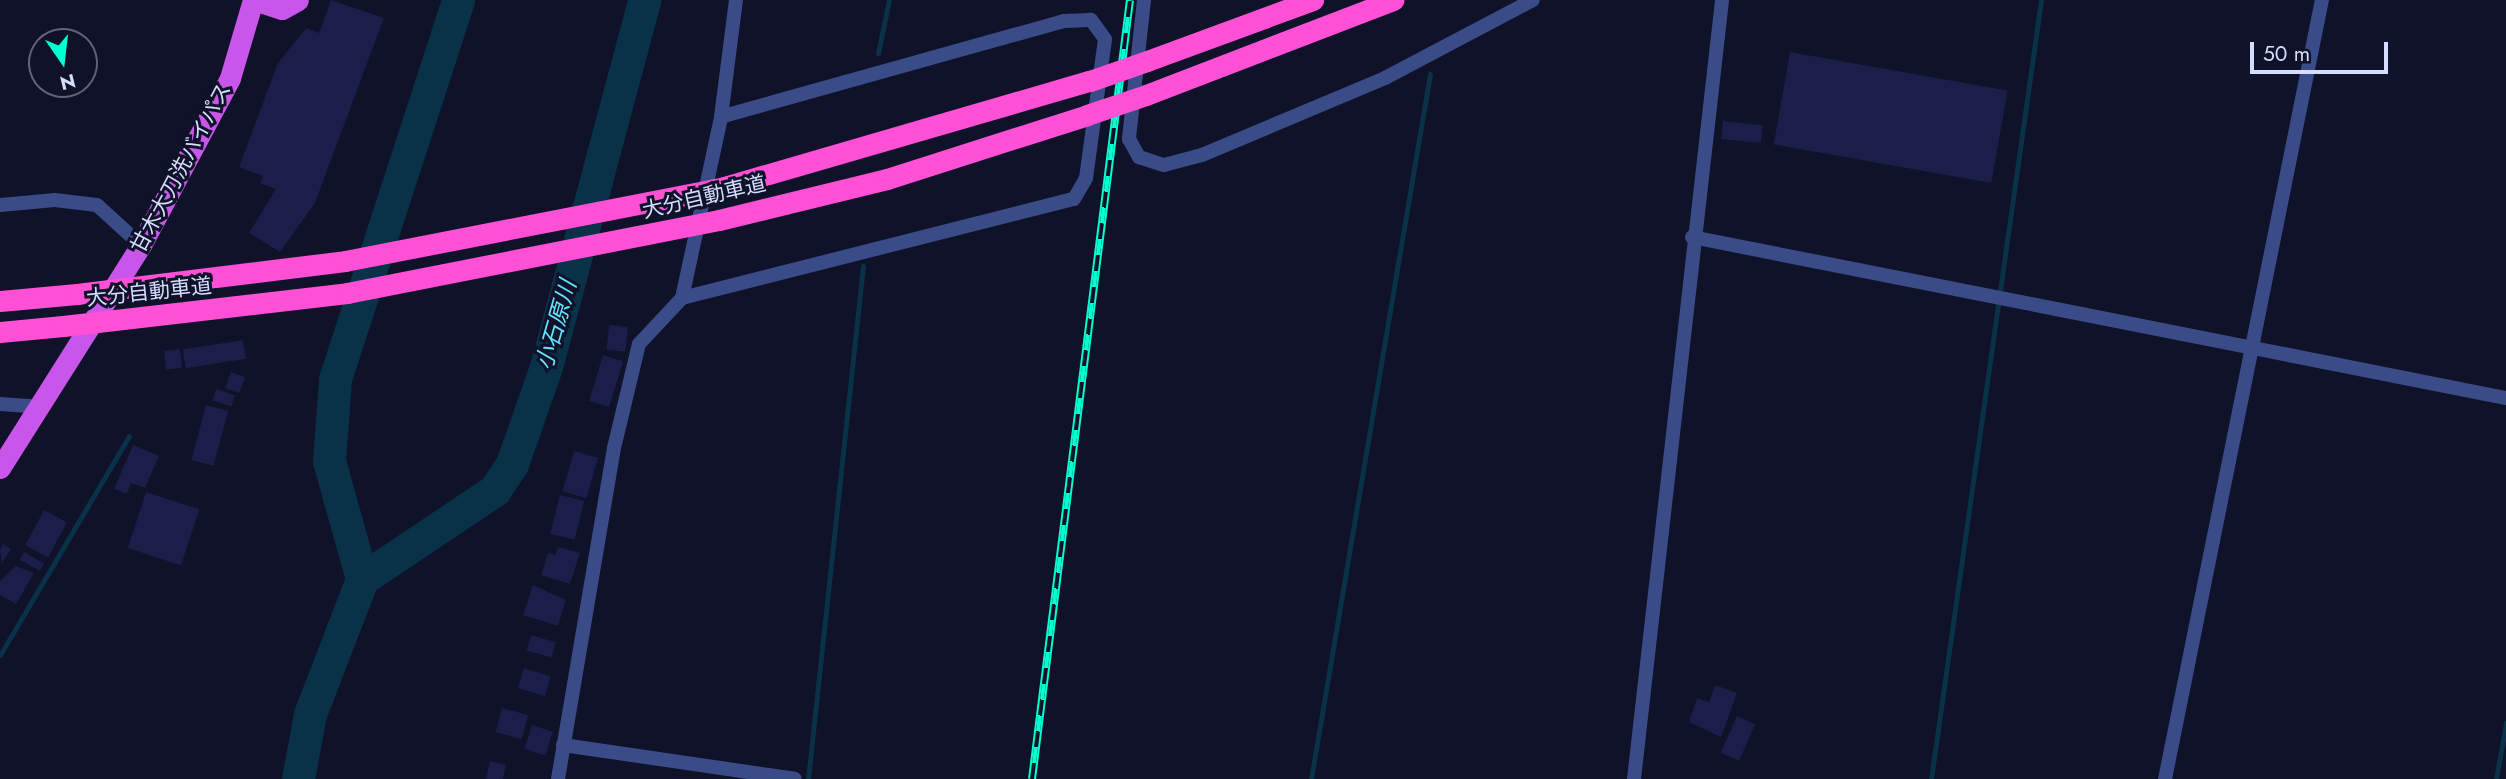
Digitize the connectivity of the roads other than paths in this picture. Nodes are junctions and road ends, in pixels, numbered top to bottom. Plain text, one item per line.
1 (253, 0) edge
2 (298, 0) edge
3 (736, 0) edge
4 (1144, 0) edge
5 (1313, 0) edge
6 (1394, 0) edge
7 (1533, 0) edge
8 (1722, 0) edge
9 (2322, 0) edge
10 (722, 117) junction
11 (0, 205) edge
12 (1692, 237) junction
13 (141, 246) junction
14 (682, 298) junction
15 (0, 301) edge
16 (0, 332) edge
17 (2250, 348) junction
18 (2506, 397) edge
19 (0, 404) edge
20 (39, 407) junction
21 (0, 468) edge
22 (563, 745) junction
23 (558, 779) edge
24 (795, 779) edge
25 (1634, 779) edge
26 (2165, 779) edge

1 - 2 highway
1 - 13 highway, 甘木大刀洗バイパス
3 - 10 street
4 - 7 street
5 - 15 highway, 大分自動車道, bridge
6 - 16 highway, 大分自動車道, bridge
8 - 12 street
9 - 17 street
10 - 14 street
10 - 14 street
11 - 13 street
12 - 17 street
12 - 25 street
13 - 20 highway, 甘木大刀洗バイパス
14 - 22 street
17 - 18 street
17 - 26 street
19 - 20 street
20 - 21 highway, 甘木大刀洗バイパス
22 - 23 street
22 - 24 street

